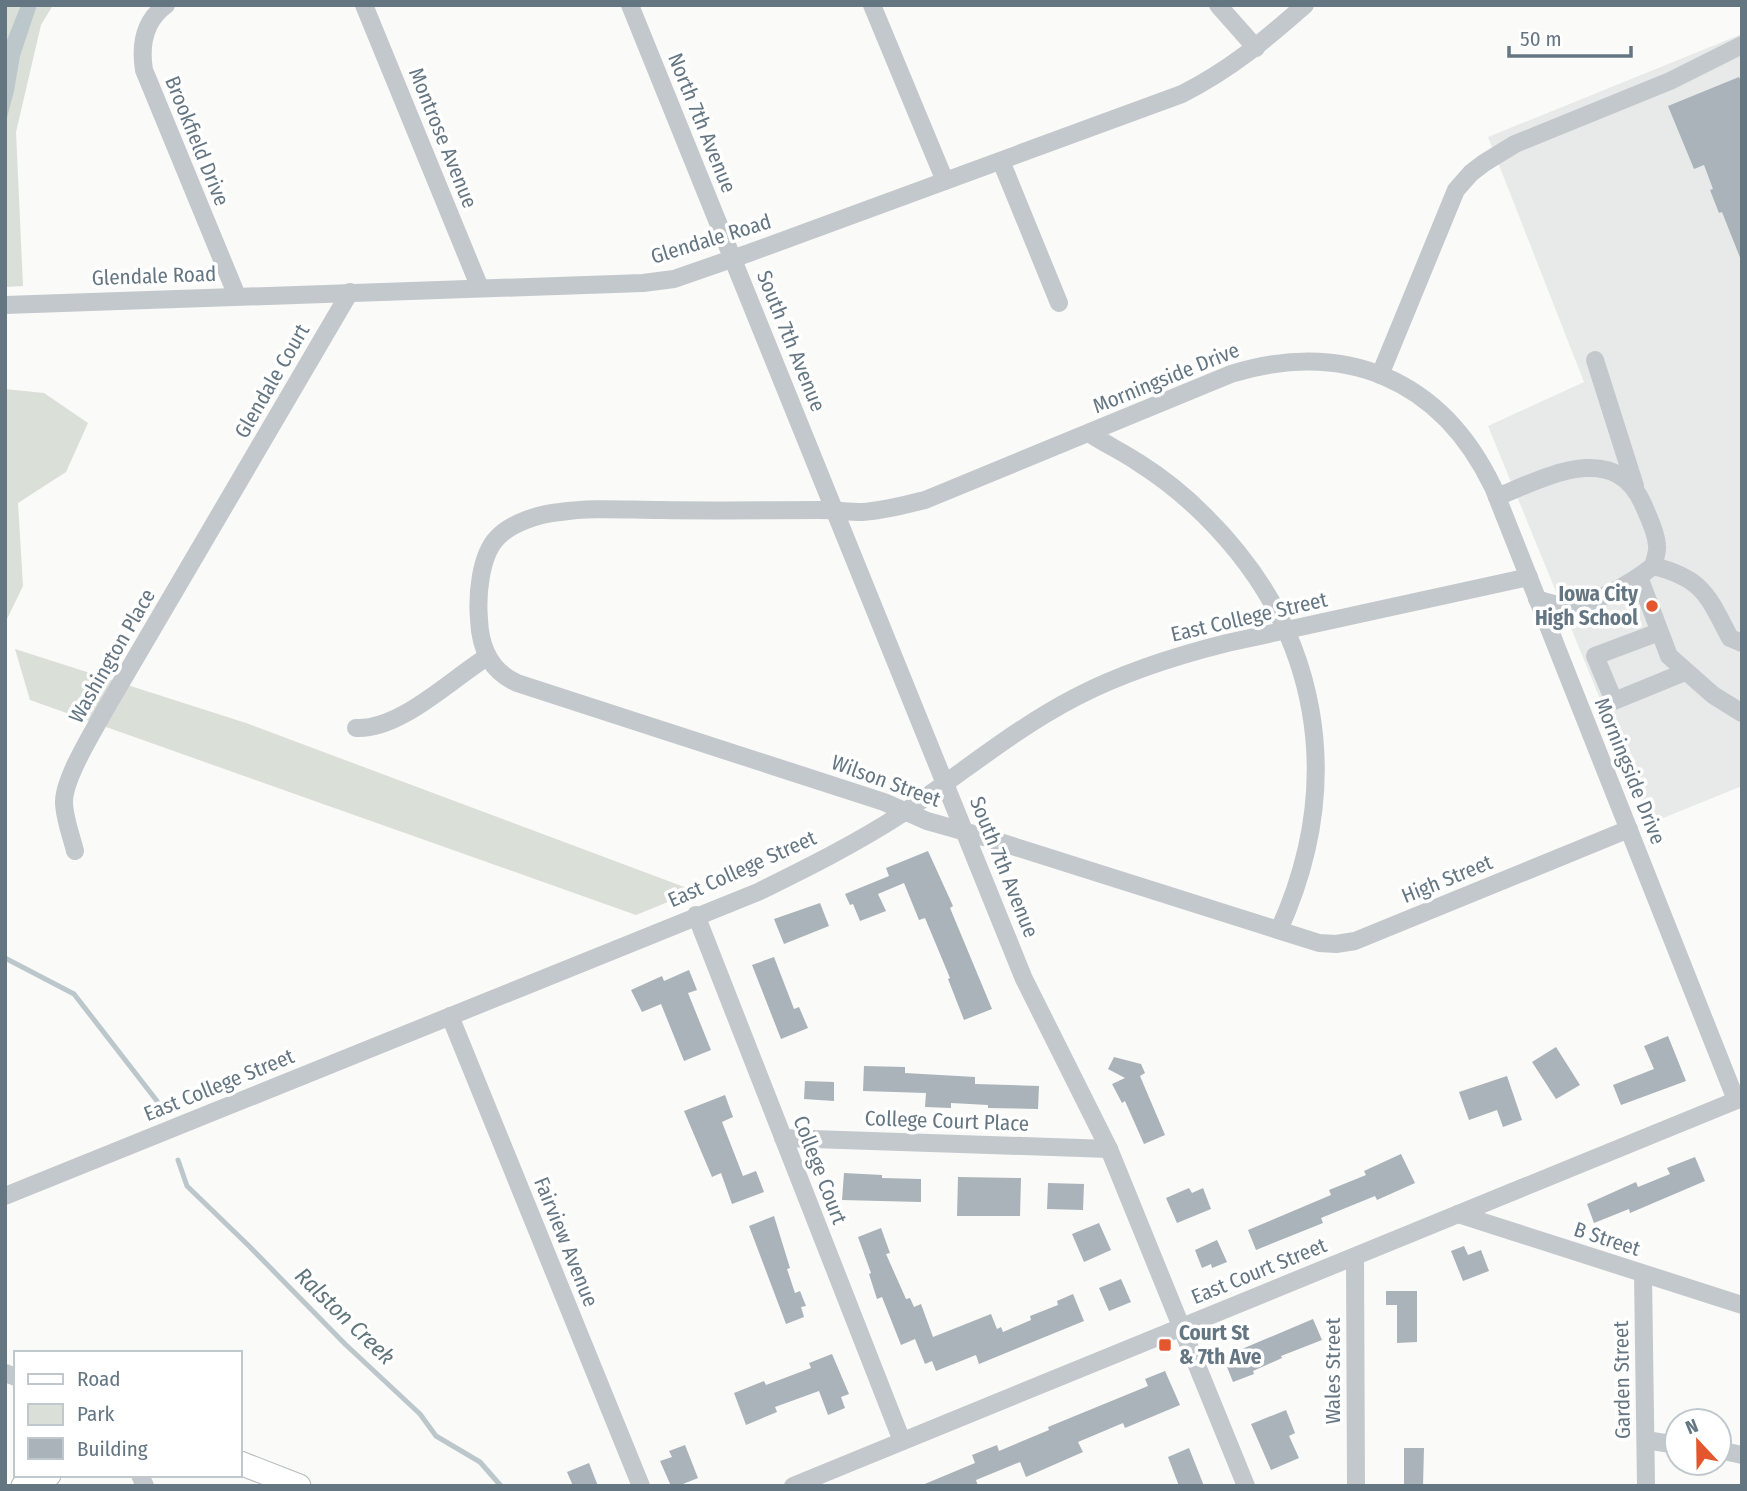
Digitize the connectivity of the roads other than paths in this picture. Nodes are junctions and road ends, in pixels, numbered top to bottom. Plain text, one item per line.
1 (166, 5) edge
2 (364, 5) edge
3 (630, 5) edge
4 (872, 5) edge
5 (1218, 5) edge
6 (1306, 5) edge
7 (1742, 45) edge
8 (1256, 48) junction
9 (1001, 161) junction
10 (945, 181) junction
11 (732, 259) junction
12 (480, 288) junction
13 (350, 292) junction
14 (237, 296) junction
15 (1059, 303) dead end
16 (5, 304) edge
17 (1595, 360) dead end
18 (1380, 375) junction
19 (1089, 433) junction
20 (1635, 486) junction
21 (233, 492) joint
22 (1497, 497) junction
23 (836, 510) junction
24 (1653, 566) junction
25 (1529, 577) junction
26 (1639, 577) junction
27 (1538, 599) junction
28 (1287, 630) junction
29 (1659, 632) junction
30 (1742, 642) edge
31 (487, 657) junction
32 (1685, 672) junction
33 (1742, 713) edge
34 (356, 729) dead end
35 (945, 782) junction
36 (904, 812) junction
37 (1629, 829) junction
38 (966, 831) junction
39 (75, 851) dead end
40 (696, 915) junction
41 (1279, 930) junction
42 (450, 1016) junction
43 (1739, 1099) edge
44 (783, 1138) junction
45 (1109, 1149) junction
46 (5, 1196) edge
47 (1458, 1214) junction
48 (1355, 1257) junction
49 (1643, 1275) junction
50 (1742, 1305) edge
51 (1181, 1326) junction
52 (1646, 1440) junction
53 (902, 1441) junction
54 (1663, 1443) edge
55 (242, 1464) edge
56 (44, 1477) edge
57 (23, 1486) edge
58 (299, 1486) edge
59 (641, 1486) edge
60 (793, 1486) edge
61 (1245, 1486) edge
62 (1356, 1486) edge
63 (1646, 1486) edge

1 - 14 street, Brookfield Drive
2 - 12 street, Montrose Avenue
3 - 11 street, North 7th Avenue
4 - 10 street
5 - 8 street
6 - 8 street, Glendale Road
7 - 18 street
8 - 9 street, Glendale Road
9 - 10 street, Glendale Road
9 - 15 street
10 - 11 street, Glendale Road
11 - 12 street, Glendale Road
11 - 23 street, South 7th Avenue
12 - 13 street, Glendale Road
13 - 14 street, Glendale Road
13 - 21 street, Glendale Court
14 - 16 street, Glendale Road
17 - 20 street
18 - 19 street, Morningside Drive
18 - 22 street, Morningside Drive
19 - 23 street, Morningside Drive
19 - 28 street
20 - 22 street
20 - 24 street
21 - 39 street, Washington Place
22 - 25 street, Morningside Drive
23 - 31 street, Morningside Drive
23 - 35 street, South 7th Avenue
24 - 26 street
24 - 30 street
25 - 27 street, Morningside Drive
25 - 28 street, East College Street
26 - 27 street
26 - 29 street
27 - 37 street, Morningside Drive
28 - 35 street, East College Street
28 - 41 street
29 - 32 street
29 - 32 street
31 - 34 street
31 - 36 street, Wilson Street
32 - 33 street
35 - 36 street, East College Street
35 - 38 street, South 7th Avenue
36 - 38 street, Wilson Street
36 - 40 street, East College Street
37 - 41 street, High Street
37 - 43 street, Morningside Drive
38 - 41 street, Wilson Street
38 - 45 street, South 7th Avenue
40 - 42 street, East College Street
40 - 44 street, College Court
42 - 46 street, East College Street
42 - 59 street, Fairview Avenue
43 - 47 street, East Court Street
44 - 45 street, College Court Place
44 - 53 street, College Court
45 - 51 street, South 7th Avenue
47 - 48 street, East Court Street
47 - 49 street, B Street
48 - 51 street, East Court Street
48 - 62 street, Wales Street
49 - 50 street, B Street
49 - 52 street, Garden Street
51 - 53 street, East Court Street
51 - 61 street, South 7th Avenue
52 - 54 street
52 - 63 street, Garden Street
53 - 60 street, East Court Street
55 - 58 main road
56 - 57 main road

